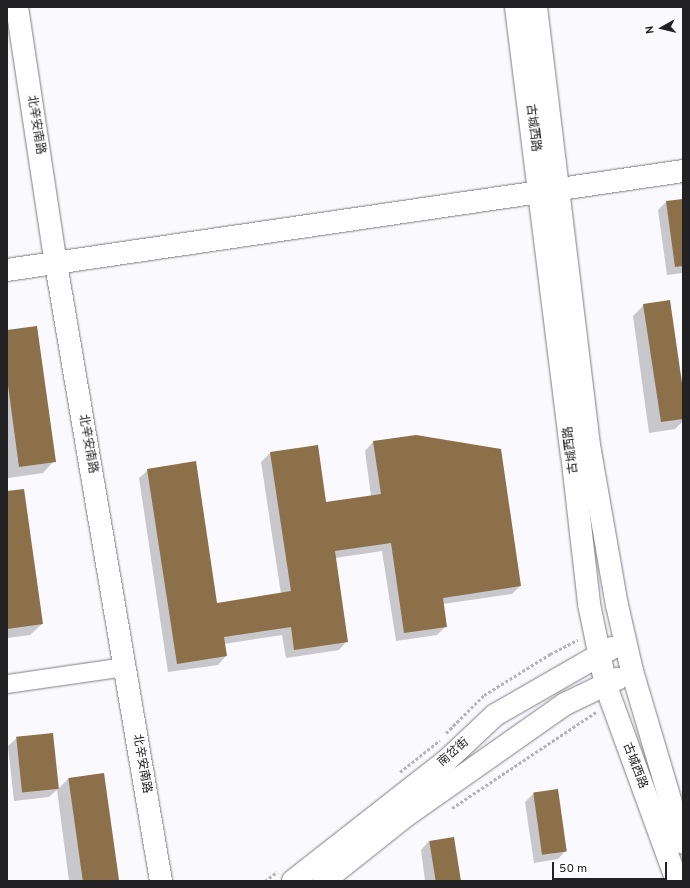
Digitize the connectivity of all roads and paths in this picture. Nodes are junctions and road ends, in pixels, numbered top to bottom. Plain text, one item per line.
1 (17, 7) edge
2 (516, 7) edge
3 (536, 7) edge
4 (683, 171) edge
5 (549, 190) junction
6 (56, 264) junction
7 (7, 270) edge
8 (626, 641) junction
9 (600, 655) junction
10 (125, 667) junction
11 (632, 671) junction
12 (7, 684) edge
13 (609, 695) junction
14 (449, 810) dead end
15 (683, 843) edge
16 (161, 881) edge
17 (293, 881) edge
18 (324, 881) edge
19 (677, 881) edge

1 - 6 main road, 北辛安南路
2 - 5 main road, 古城西路
3 - 5 main road, 古城西路
4 - 5 main road
5 - 6 main road
5 - 8 main road, 古城西路
5 - 9 main road, 古城西路
6 - 7 main road
6 - 10 main road, 北辛安南路
8 - 9 main road, 南岔街
8 - 11 main road, 古城西路
9 - 13 main road, 古城西路
9 - 17 main road, 南岔街
10 - 12 street
10 - 16 main road, 北辛安南路
11 - 13 main road, 南岔街
11 - 15 main road, 古城西路
13 - 14 path
13 - 18 main road, 南岔街
13 - 19 main road, 古城西路

